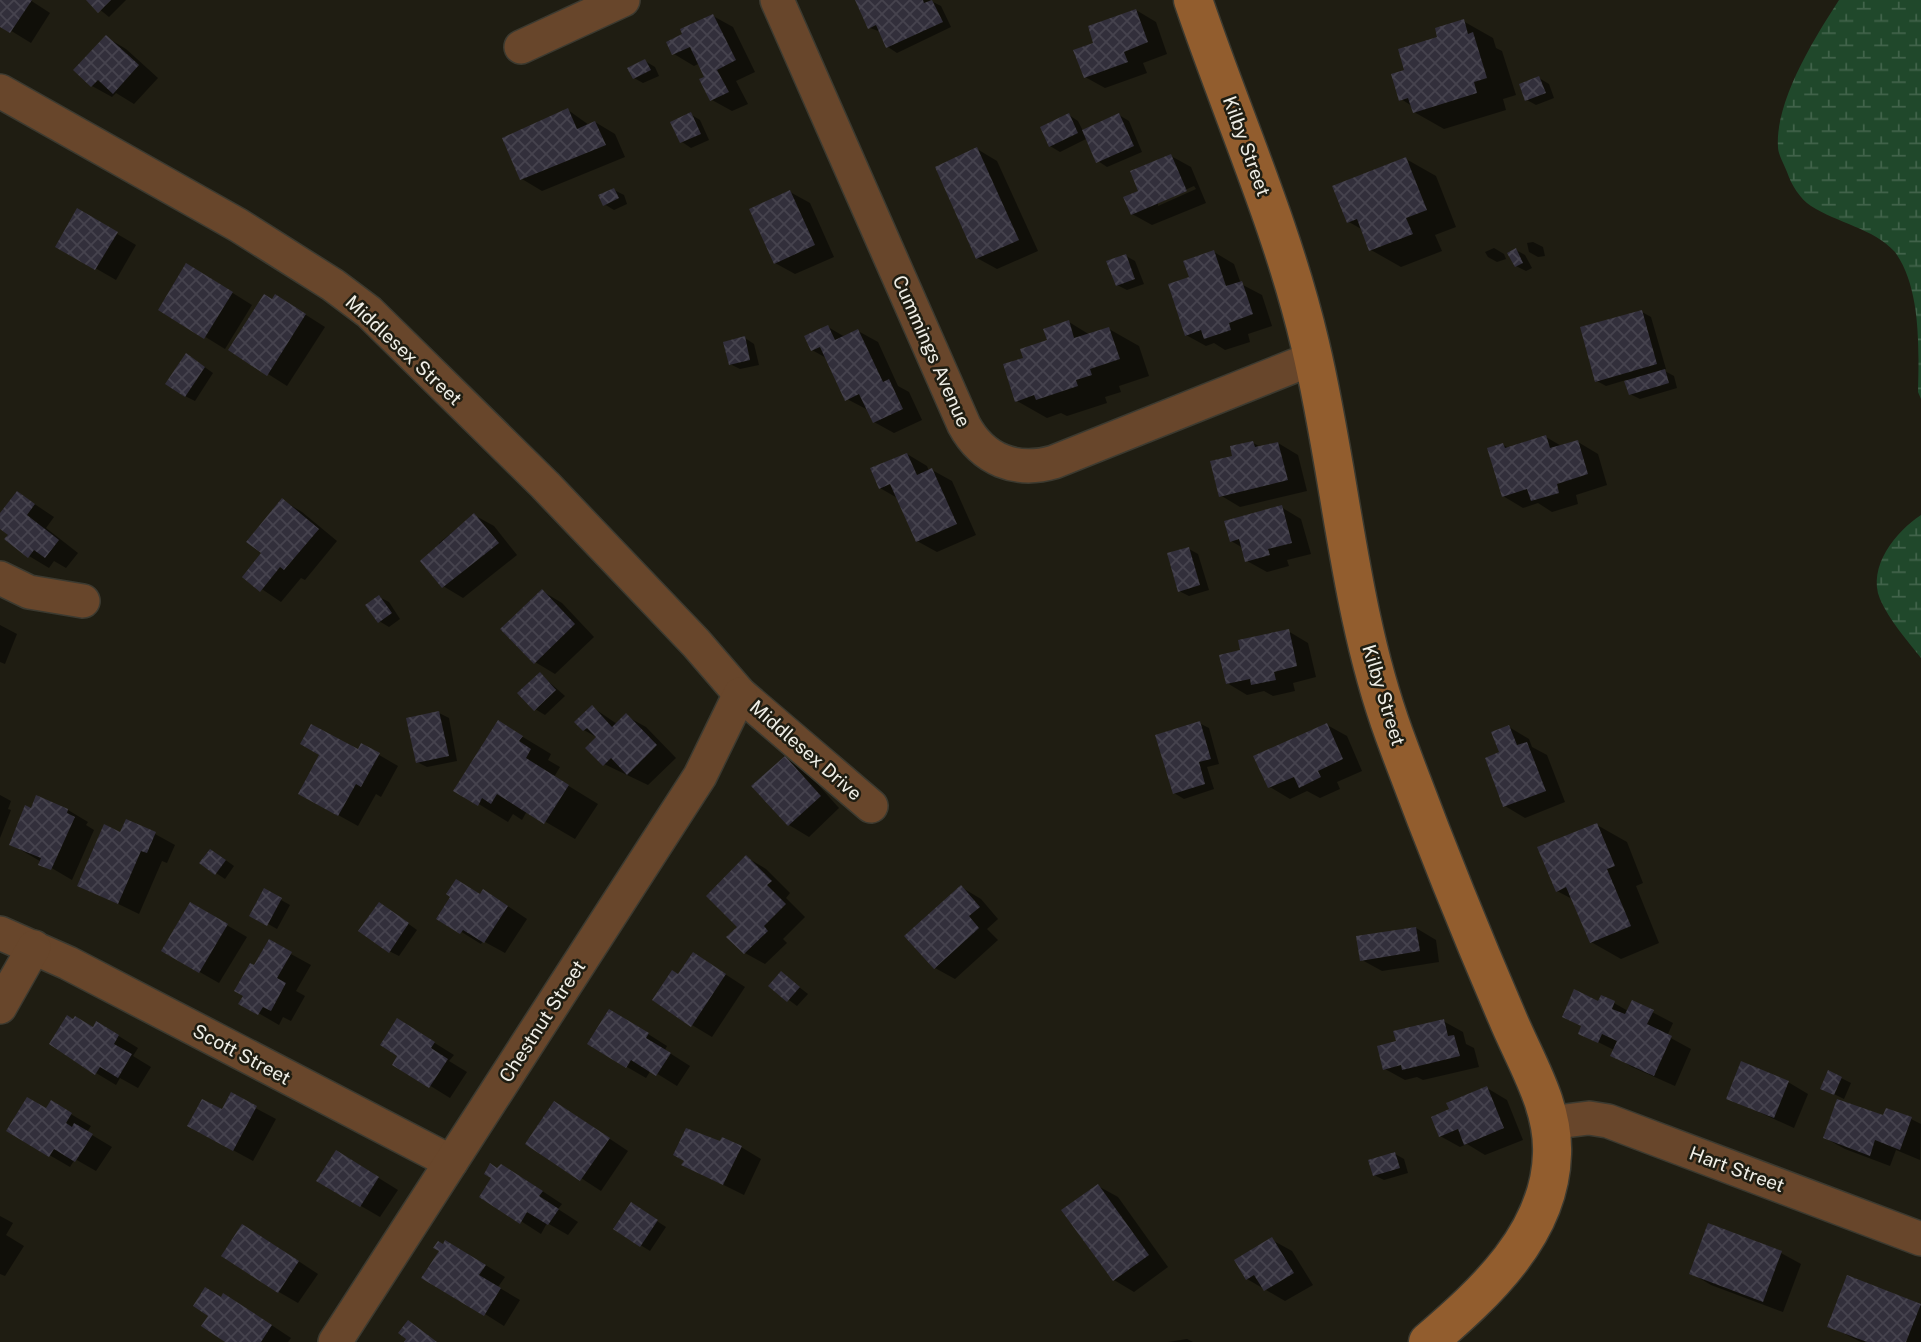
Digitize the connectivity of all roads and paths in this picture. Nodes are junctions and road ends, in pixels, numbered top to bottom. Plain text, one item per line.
1 (623, 0) edge
2 (777, 0) edge
3 (1193, 0) edge
4 (521, 47) dead end
5 (0, 91) edge
6 (1314, 358) junction
7 (0, 578) edge
8 (83, 601) dead end
9 (740, 694) junction
10 (871, 806) dead end
11 (0, 933) edge
12 (34, 947) junction
13 (0, 1007) edge
14 (1549, 1123) junction
15 (451, 1163) junction
16 (1921, 1239) edge
17 (335, 1342) edge
18 (1428, 1342) edge

1 - 4 street
2 - 6 street, Cummings Avenue
3 - 6 street, Kilby Street
5 - 9 street, Middlesex Street
6 - 14 street, Kilby Street
7 - 8 street
9 - 10 street, Middlesex Drive
9 - 15 street, Chestnut Street
11 - 12 street, Scott Street
12 - 13 street
12 - 15 street, Scott Street
14 - 16 street, Hart Street
14 - 18 street, Kilby Street
15 - 17 street, Chestnut Street

